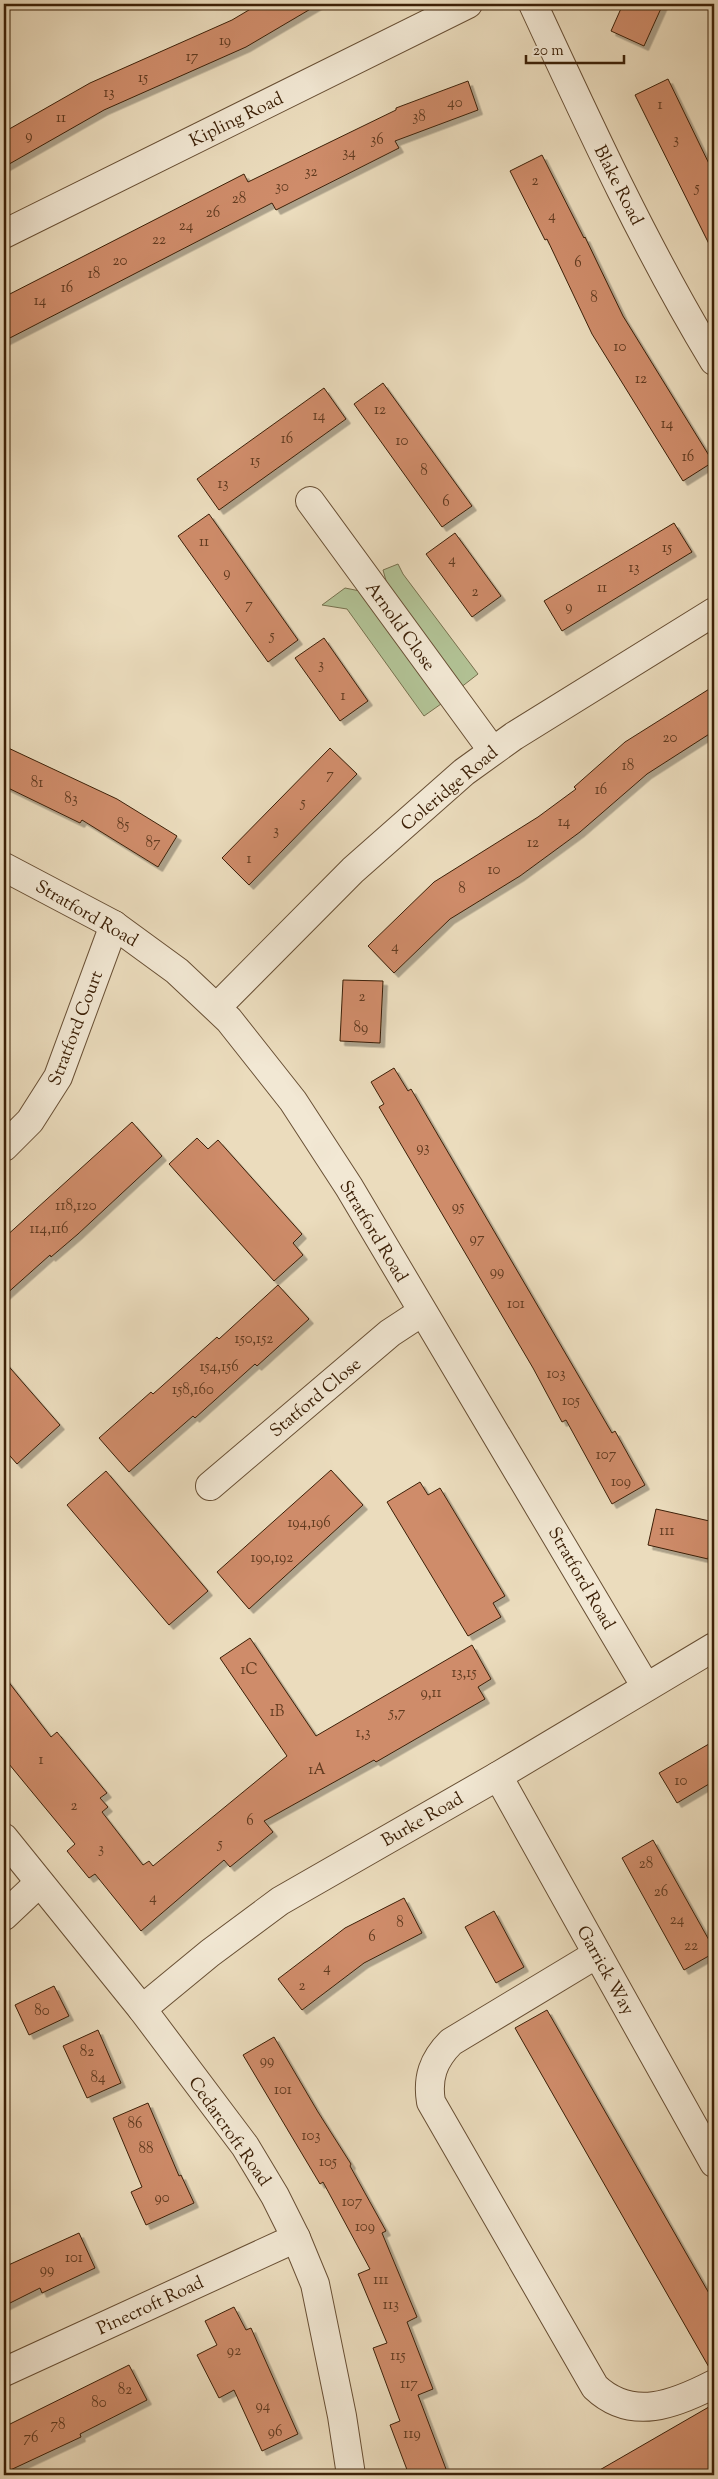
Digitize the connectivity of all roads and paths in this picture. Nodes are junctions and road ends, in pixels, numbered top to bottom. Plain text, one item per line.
1 (468, 4) edge
2 (533, 4) edge
3 (4, 234) edge
4 (714, 361) edge
5 (310, 501) dead end
6 (714, 612) edge
7 (492, 750) junction
8 (4, 867) edge
9 (114, 925) junction
10 (217, 1007) junction
11 (4, 1147) edge
12 (422, 1312) junction
13 (210, 1486) dead end
14 (714, 1647) edge
15 (646, 1686) junction
16 (498, 1776) junction
17 (4, 1838) edge
18 (39, 1883) junction
19 (4, 1916) edge
20 (597, 1954) junction
21 (142, 2009) junction
22 (714, 2163) edge
23 (296, 2238) junction
24 (4, 2372) edge
25 (714, 2384) edge
26 (351, 2475) edge

1 - 3 street, Kipling Road
2 - 4 street, Blake Road
5 - 7 street, Arnold Close
6 - 7 street, Coleridge Road
7 - 10 street, Coleridge Road
8 - 9 street, Stratford Road
9 - 10 street, Stratford Road
9 - 11 street, Stratford Court
10 - 12 street, Stratford Road
12 - 13 street, Statford Close
12 - 15 street, Stratford Road
14 - 15 street, Burke Road
15 - 16 street, Burke Road
16 - 20 street, Garrick Way
16 - 21 street, Burke Road
17 - 18 street, Cedarcroft Road
18 - 19 street
18 - 21 street, Cedarcroft Road
20 - 22 street, Garrick Way
20 - 25 street
21 - 23 street, Cedarcroft Road
23 - 24 street, Pinecroft Road
23 - 26 street, Cedarcroft Road

